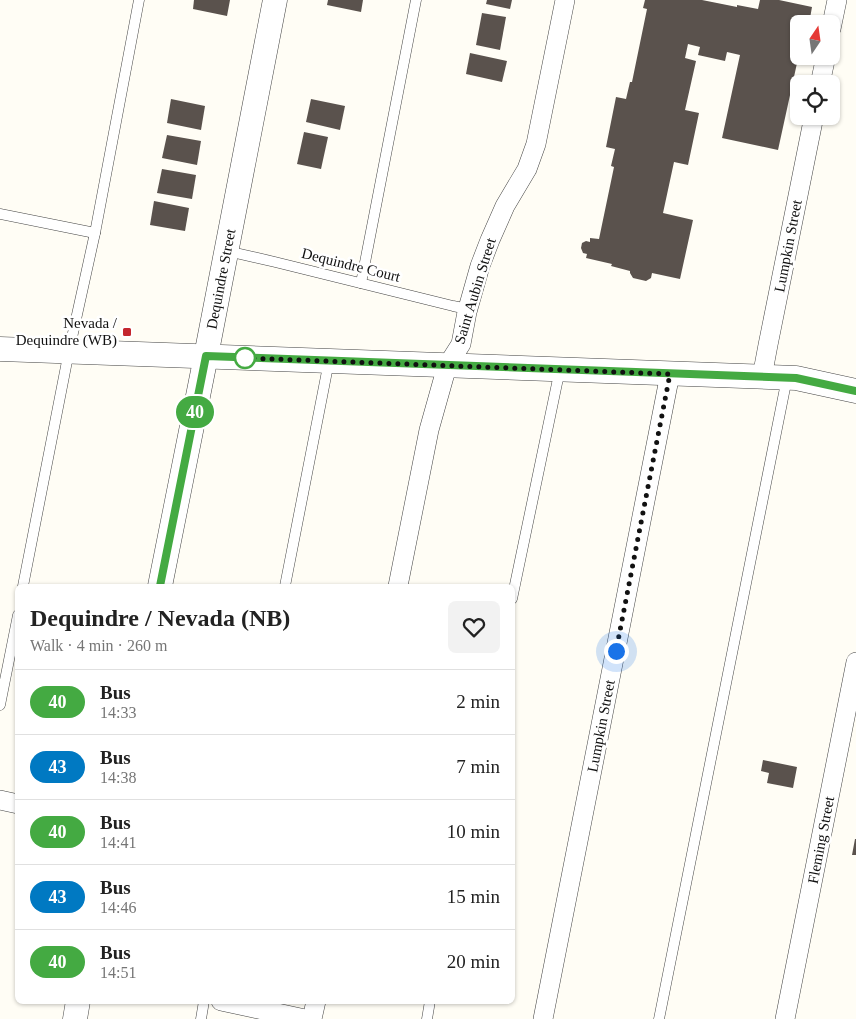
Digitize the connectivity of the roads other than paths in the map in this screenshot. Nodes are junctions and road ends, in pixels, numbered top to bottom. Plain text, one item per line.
1 (139, 0) edge
2 (275, 0) edge
3 (416, 0) edge
4 (565, 0) edge
5 (837, 0) edge
6 (834, 15) edge
7 (812, 125) edge
8 (0, 214) edge
9 (95, 233) junction
10 (227, 251) junction
11 (361, 283) junction
12 (468, 309) junction
13 (0, 349) edge
14 (69, 351) junction
15 (206, 356) junction
16 (329, 361) junction
17 (446, 366) junction
18 (560, 370) junction
19 (670, 374) junction
20 (762, 376) junction
21 (786, 378) junction
22 (856, 391) edge
23 (23, 584) edge
24 (160, 584) edge
25 (285, 584) edge
26 (398, 584) edge
27 (515, 585) edge
28 (15, 631) edge
29 (856, 662) edge
30 (0, 705) edge
31 (0, 800) edge
32 (15, 803) edge
33 (78, 1004) edge
34 (204, 1004) edge
35 (235, 1004) edge
36 (315, 1004) edge
37 (429, 1004) edge
38 (75, 1019) edge
39 (201, 1019) edge
40 (305, 1019) edge
41 (312, 1019) edge
42 (426, 1019) edge
43 (543, 1019) edge
44 (658, 1019) edge
45 (785, 1019) edge

1 - 9 lane
2 - 10 street, Dequindre Street
3 - 11 lane
4 - 12 street, Saint Aubin Street
5 - 6 street
7 - 20 street, Lumpkin Street
8 - 9 lane
9 - 14 lane
10 - 11 lane, Dequindre Court
10 - 15 street, Dequindre Street
11 - 12 lane, Dequindre Court
12 - 17 street, Saint Aubin Street
13 - 14 street
14 - 15 street
14 - 23 lane
15 - 16 street
15 - 24 street, Dequindre Street
16 - 17 street
16 - 25 lane
17 - 18 street
17 - 26 street, Saint Aubin Street
18 - 19 street
18 - 27 lane
19 - 20 street
19 - 43 street, Lumpkin Street
20 - 21 street
21 - 22 street
21 - 44 lane
28 - 30 lane
29 - 45 street, Fleming Street
31 - 32 street
33 - 38 street
34 - 39 lane
35 - 40 street
36 - 41 street
37 - 42 lane

